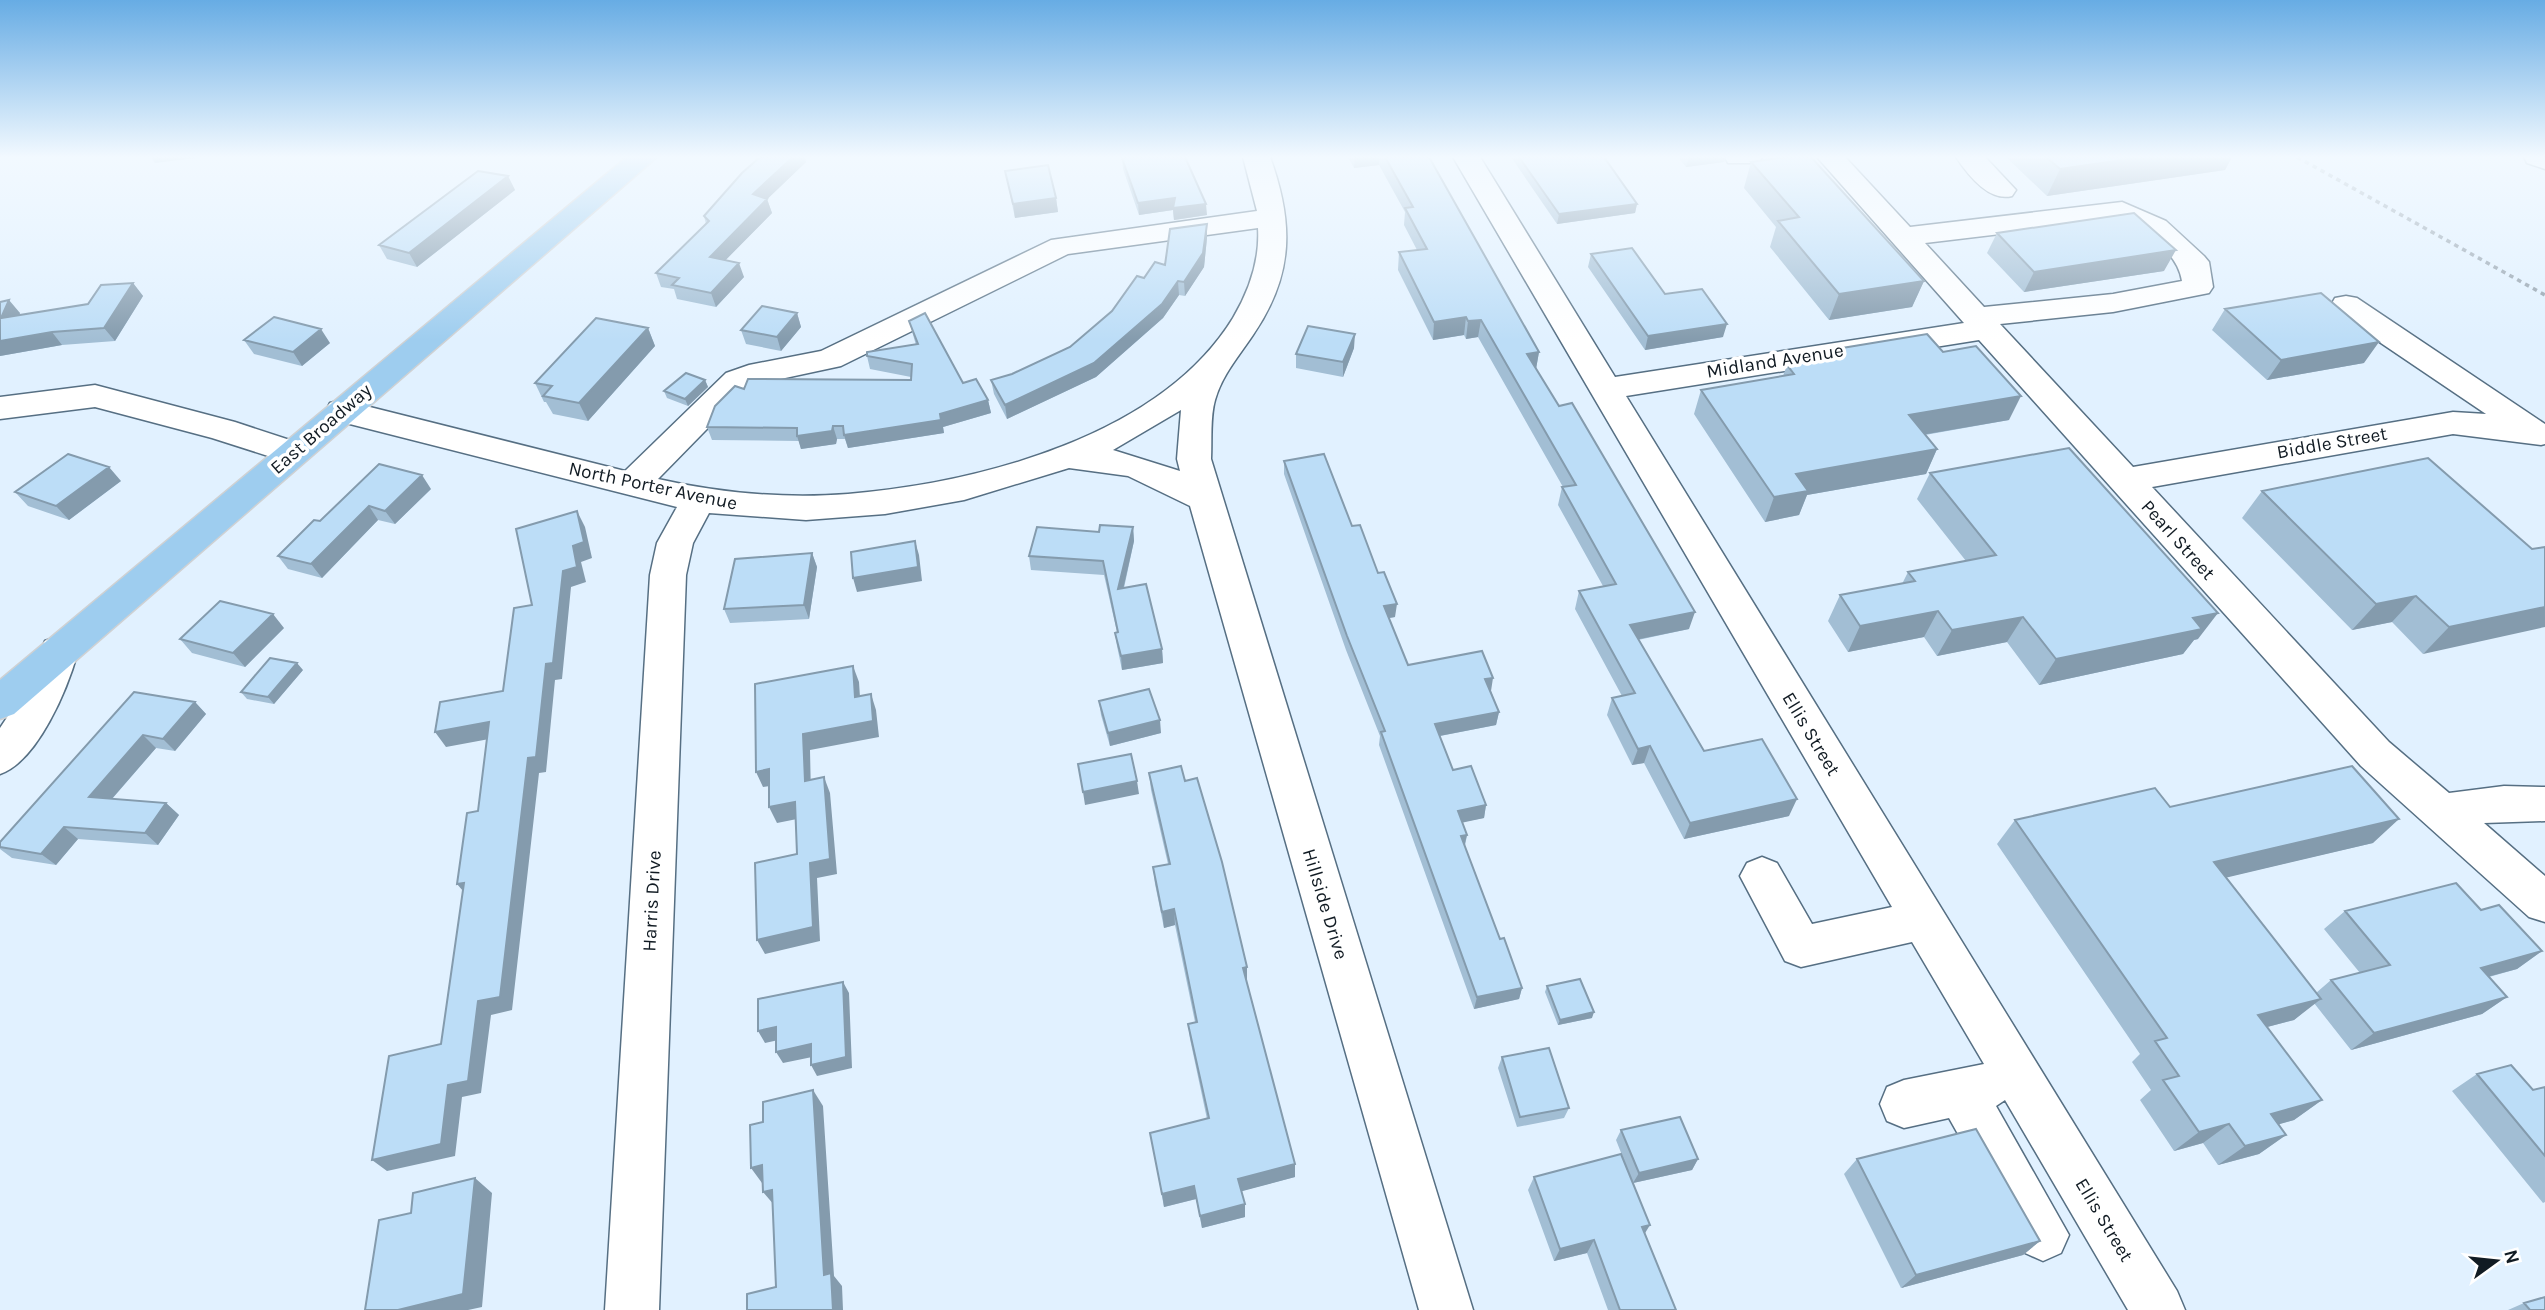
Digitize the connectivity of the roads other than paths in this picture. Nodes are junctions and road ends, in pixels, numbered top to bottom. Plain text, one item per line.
1 (571, 218) edge
2 (1273, 218) edge
3 (1274, 218) edge
4 (1502, 218) edge
5 (1886, 218) edge
6 (2062, 218) edge
7 (2137, 218) edge
8 (1903, 237) junction
9 (2346, 305) dead end
10 (1981, 323) junction
11 (1215, 363) junction
12 (1604, 389) junction
13 (0, 408) edge
14 (342, 411) junction
15 (2543, 435) edge
16 (293, 453) junction
17 (1068, 457) junction
18 (2124, 480) junction
19 (632, 484) junction
20 (699, 499) junction
21 (1205, 499) junction
22 (59, 651) junction
23 (0, 703) edge
24 (0, 757) edge
25 (2545, 804) edge
26 (2440, 811) junction
27 (1762, 876) dead end
28 (2545, 903) edge
29 (1923, 920) junction
30 (2019, 1079) junction
31 (1962, 1093) junction
32 (1904, 1104) dead end
33 (2075, 1172) junction
34 (2015, 1187) junction
35 (2043, 1236) dead end
36 (632, 1310) edge
37 (1446, 1310) edge
38 (2158, 1310) edge

1 - 14 main road, East Broadway
2 - 19 street
3 - 11 street, North Porter Avenue
4 - 12 street, Ellis Street
5 - 8 street, Pearl Street
6 - 8 street, Midland Avenue
7 - 10 street, Midland Avenue
8 - 10 street, Pearl Street
9 - 15 street
10 - 12 street, Midland Avenue
10 - 18 street, Pearl Street
11 - 17 street, North Porter Avenue
11 - 21 street, Hillside Drive
12 - 29 street, Ellis Street
13 - 16 street
14 - 16 main road, East Broadway
14 - 19 street, North Porter Avenue
15 - 18 street, Biddle Street
16 - 22 main road, East Broadway
17 - 20 street, North Porter Avenue
17 - 21 street
18 - 26 street, Pearl Street
19 - 20 street, North Porter Avenue
20 - 36 street, Harris Drive
21 - 37 street, Hillside Drive
22 - 23 main road, East Broadway
22 - 24 street
25 - 26 street
26 - 28 street, Pearl Street
27 - 29 street
29 - 30 street, Ellis Street
30 - 31 street
30 - 33 street, Ellis Street
31 - 32 street
31 - 34 street
33 - 34 street
33 - 38 street, Ellis Street
34 - 35 street

